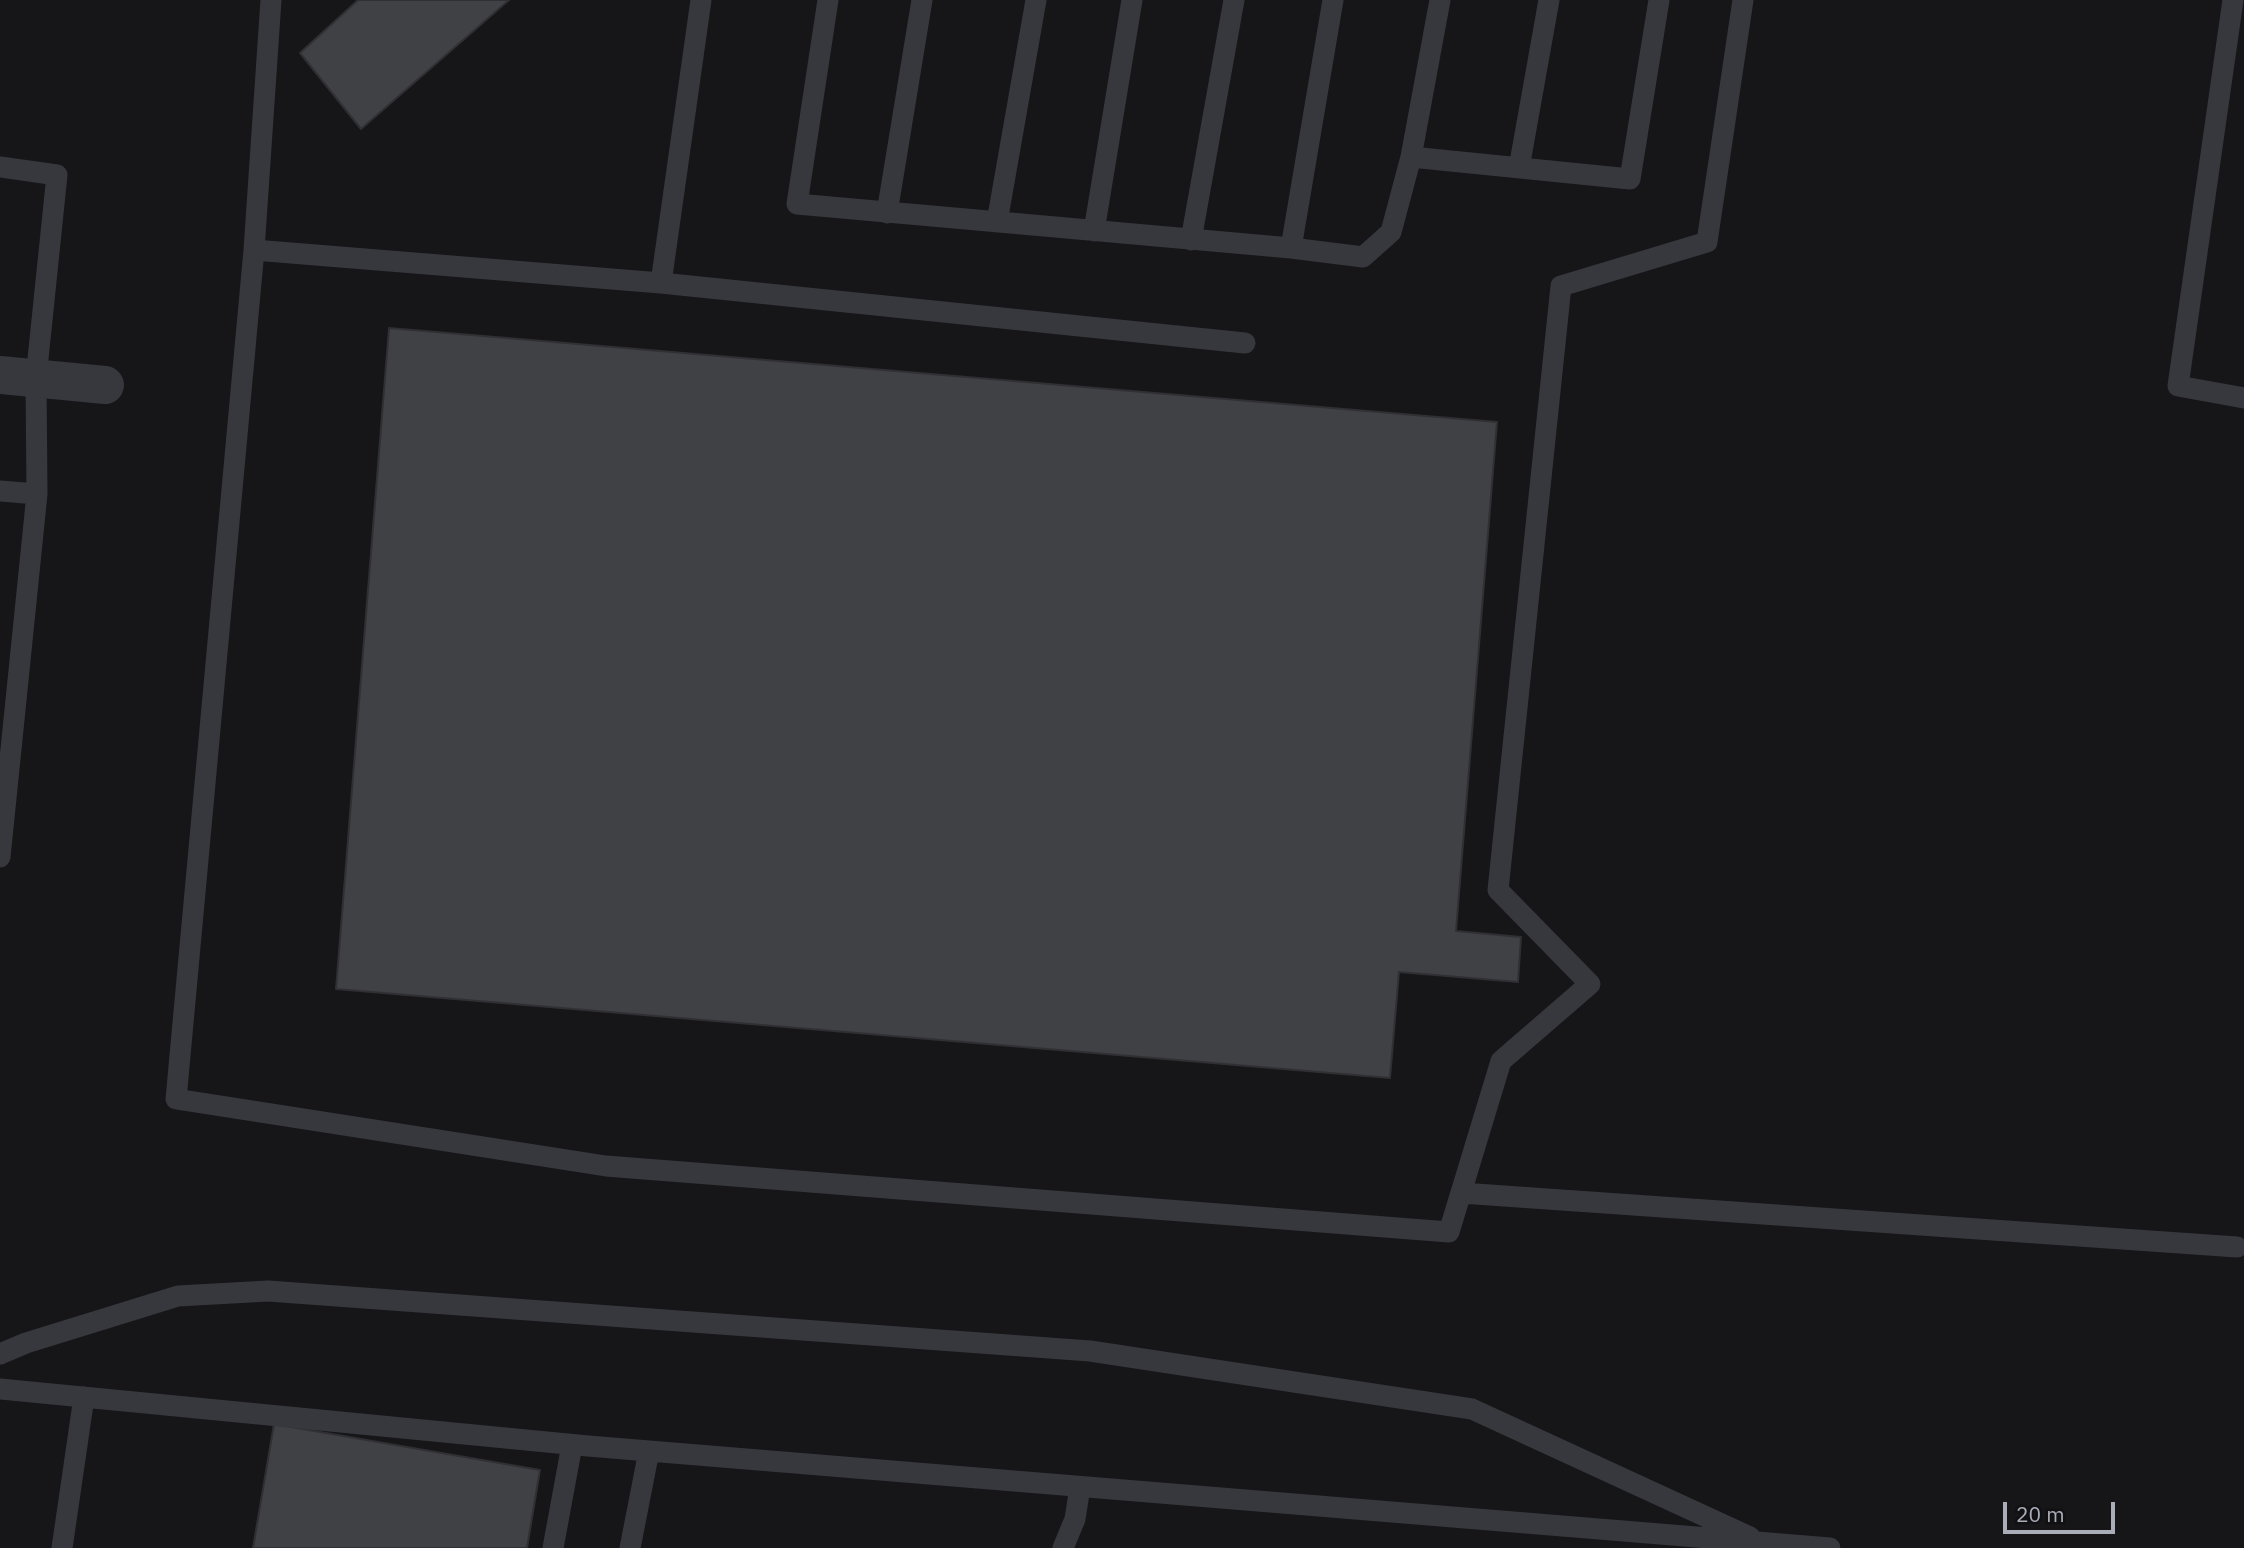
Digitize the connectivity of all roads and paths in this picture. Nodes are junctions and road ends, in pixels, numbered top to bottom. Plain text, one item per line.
1 (271, 0) edge
2 (701, 0) edge
3 (828, 0) edge
4 (922, 0) edge
5 (1036, 0) edge
6 (1132, 0) edge
7 (1234, 0) edge
8 (1333, 0) edge
9 (1440, 0) edge
10 (1549, 0) edge
11 (1659, 0) edge
12 (1743, 0) edge
13 (2233, 0) edge
14 (1411, 157) junction
15 (0, 167) edge
16 (1519, 168) junction
17 (887, 213) junction
18 (997, 222) junction
19 (1094, 231) junction
20 (1191, 240) junction
21 (1291, 248) junction
22 (254, 250) junction
23 (661, 283) junction
24 (1245, 343) dead end
25 (18, 376) edge
26 (105, 385) dead end
27 (2244, 398) edge
28 (0, 491) edge
29 (37, 494) junction
30 (0, 857) edge
31 (1461, 1193) junction
32 (2237, 1247) dead end
33 (0, 1354) edge
34 (0, 1389) edge
35 (83, 1397) junction
36 (572, 1445) junction
37 (649, 1451) junction
38 (1080, 1487) junction
39 (1762, 1542) junction
40 (62, 1548) edge
41 (553, 1548) edge
42 (630, 1548) edge
43 (1063, 1548) edge
44 (1830, 1548) edge

1 - 22 lane
2 - 23 lane
3 - 17 lane
4 - 17 lane
5 - 18 lane
6 - 19 lane
7 - 20 lane
8 - 21 lane
9 - 14 lane
10 - 16 lane
11 - 16 lane
12 - 31 lane
13 - 27 lane
14 - 16 lane
14 - 21 lane
15 - 25 lane
17 - 18 lane
18 - 19 lane
19 - 20 lane
20 - 21 lane
22 - 23 lane
22 - 31 lane
23 - 24 lane
25 - 26 street
25 - 29 lane
28 - 29 lane
29 - 30 lane
31 - 32 lane
33 - 39 lane
34 - 35 lane
35 - 36 lane
35 - 40 lane
36 - 37 lane
36 - 41 lane
37 - 38 lane
37 - 42 lane
38 - 39 lane
38 - 43 lane
39 - 44 lane

